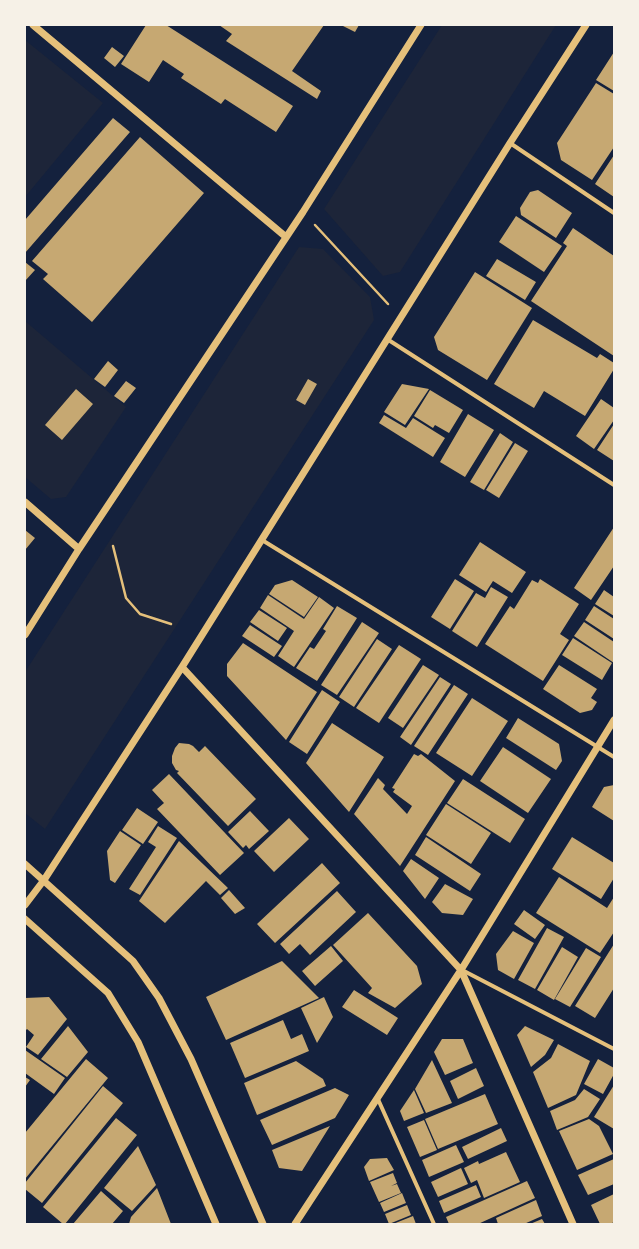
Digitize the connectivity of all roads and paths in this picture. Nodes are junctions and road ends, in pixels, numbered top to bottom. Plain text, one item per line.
1 (33, 25) edge
2 (421, 25) edge
3 (586, 25) edge
4 (510, 143) junction
5 (303, 212) junction
6 (614, 213) edge
7 (286, 237) junction
8 (401, 317) junction
9 (387, 339) junction
10 (614, 485) edge
11 (25, 502) edge
12 (262, 540) junction
13 (112, 546) dead end
14 (79, 549) junction
15 (171, 624) dead end
16 (25, 635) edge
17 (182, 667) junction
18 (614, 720) edge
19 (597, 747) junction
20 (614, 757) edge
21 (25, 864) edge
22 (44, 880) junction
23 (25, 905) edge
24 (25, 919) edge
25 (461, 970) junction
26 (614, 1049) edge
27 (377, 1097) junction
28 (216, 1224) edge
29 (263, 1224) edge
30 (295, 1224) edge
31 (434, 1224) edge
32 (573, 1224) edge

1 - 7 street
2 - 5 street
3 - 4 street
4 - 6 street
4 - 8 street
5 - 7 street
5 - 8 path
7 - 14 street
8 - 9 street
9 - 10 street
9 - 12 street
11 - 14 street
12 - 17 street
12 - 19 street
13 - 15 path
14 - 16 street
17 - 22 street
17 - 25 street
18 - 19 street
19 - 20 street
19 - 25 street
21 - 22 street
22 - 23 street
22 - 29 street
24 - 28 street
25 - 26 street
25 - 27 street
25 - 32 street
27 - 30 street
27 - 31 street

